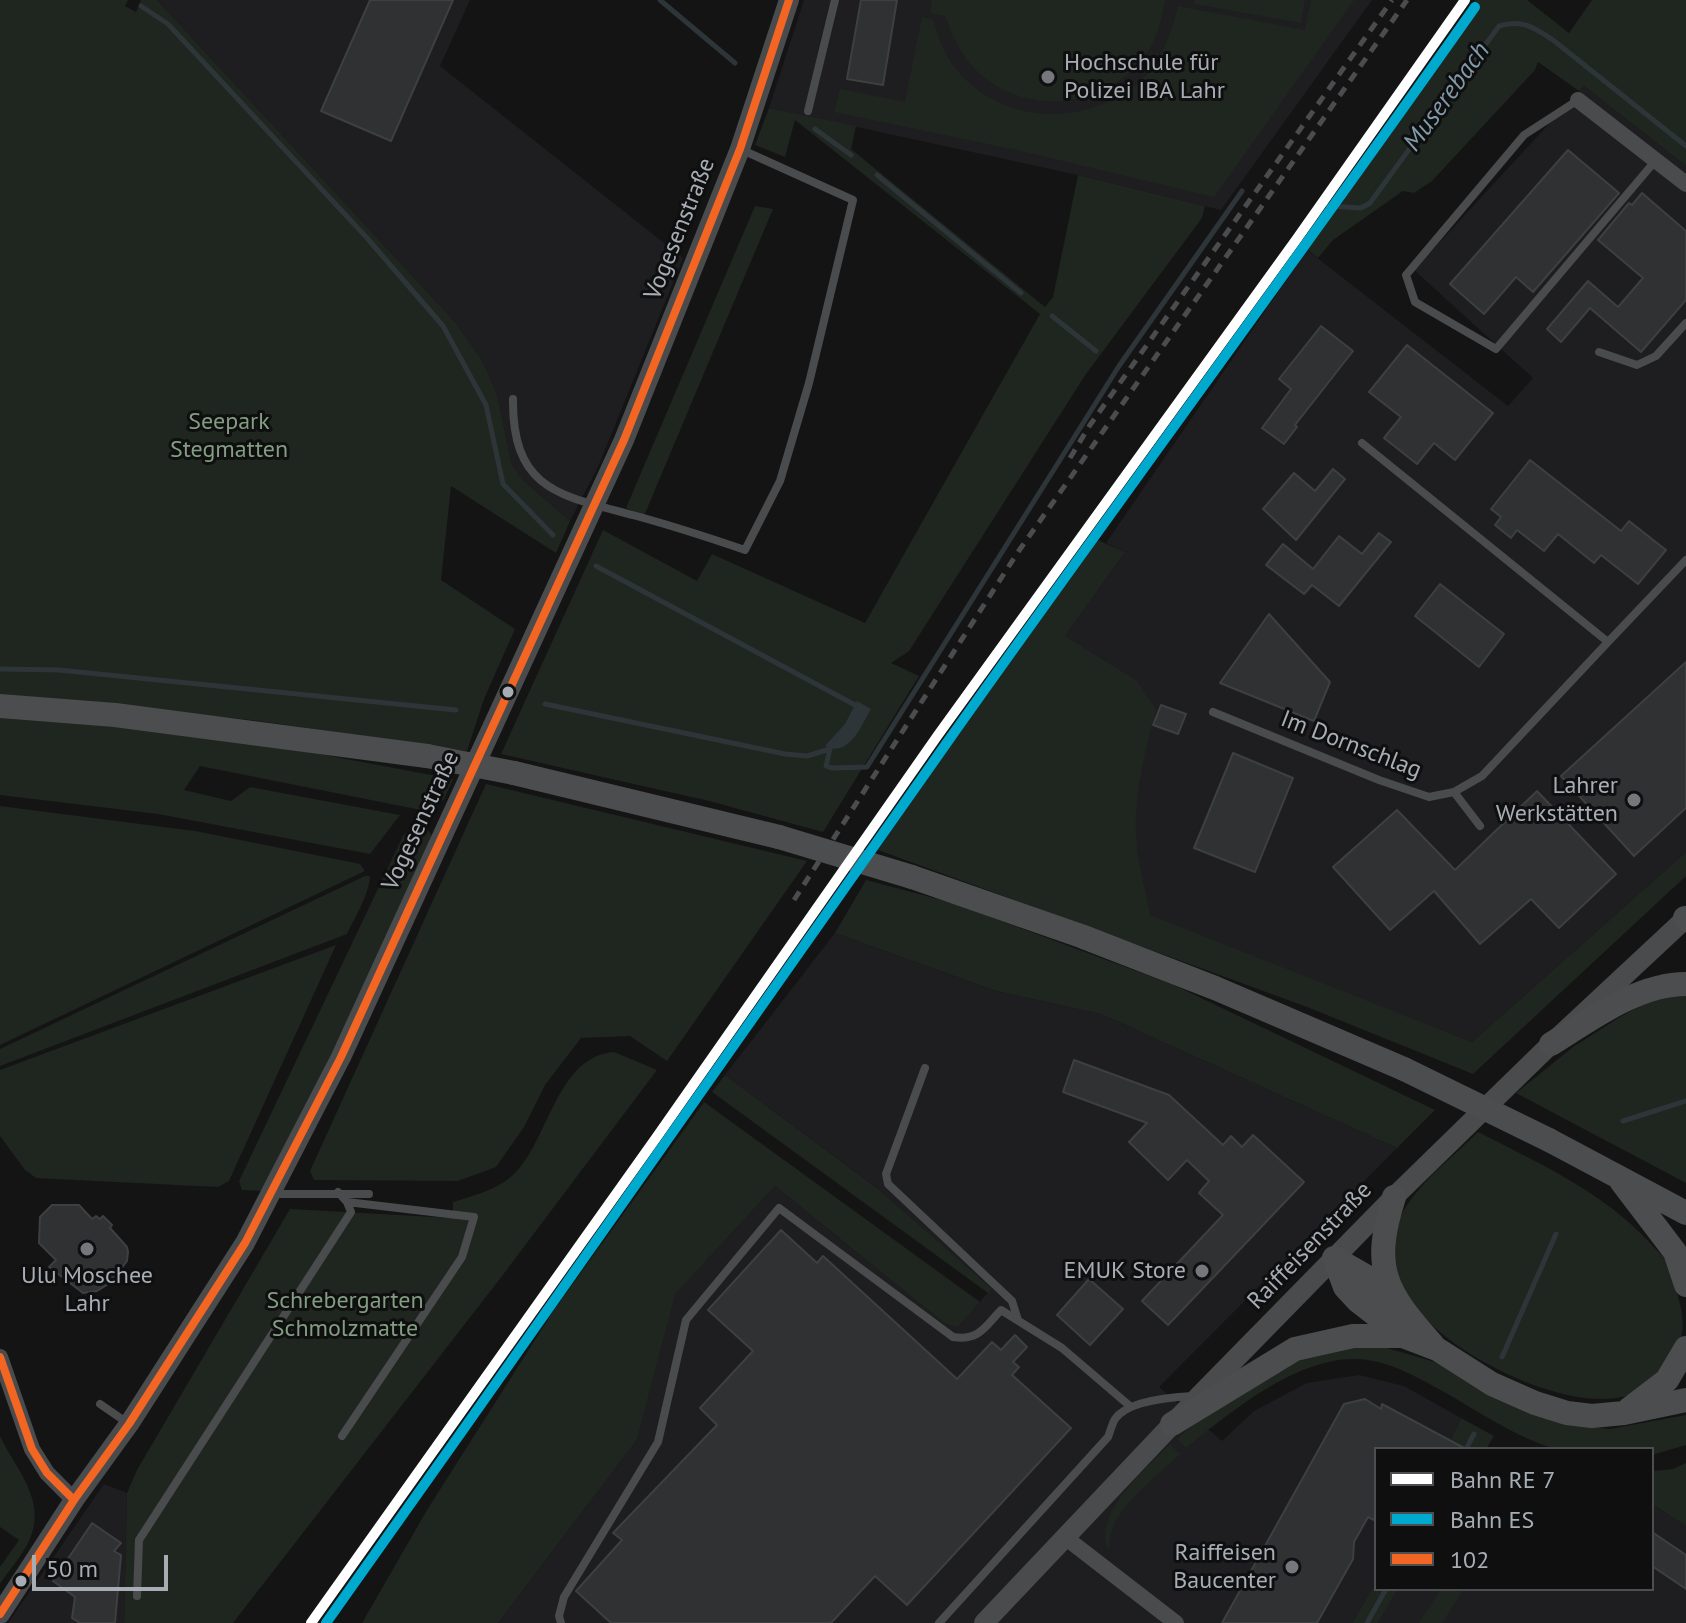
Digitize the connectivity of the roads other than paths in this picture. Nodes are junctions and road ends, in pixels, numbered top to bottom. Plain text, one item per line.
1 (789, 0) edge
2 (835, 0) edge
3 (1578, 100) joint
4 (808, 111) dead end
5 (740, 149) junction
6 (1656, 160) junction
7 (1686, 184) edge
8 (1686, 323) edge
9 (1599, 352) dead end
10 (513, 399) dead end
11 (1362, 443) dead end
12 (592, 504) junction
13 (1686, 560) edge
14 (1608, 642) junction
15 (0, 706) edge
16 (1213, 712) dead end
17 (1454, 792) junction
18 (1480, 826) dead end
19 (1686, 919) edge
20 (1686, 984) edge
21 (1551, 1044) junction
22 (925, 1068) dead end
23 (1615, 1173) junction
24 (338, 1192) junction
25 (272, 1194) junction
26 (369, 1194) dead end
27 (1686, 1195) edge
28 (1394, 1197) junction
29 (347, 1202) junction
30 (1686, 1213) edge
31 (1334, 1258) junction
32 (1686, 1285) edge
33 (1401, 1308) junction
34 (1018, 1320) junction
35 (1403, 1336) junction
36 (1686, 1348) edge
37 (1437, 1349) junction
38 (0, 1357) edge
39 (1200, 1395) junction
40 (1686, 1400) edge
41 (100, 1404) dead end
42 (1131, 1407) junction
43 (1624, 1413) junction
44 (129, 1424) junction
45 (1172, 1424) junction
46 (342, 1436) dead end
47 (74, 1500) junction
48 (1066, 1538) junction
49 (137, 1596) dead end
50 (0, 1614) edge
51 (561, 1623) edge
52 (939, 1623) edge
53 (984, 1623) edge
54 (1176, 1623) edge

1 - 5 street, Vogesenstraße
2 - 4 lane
3 - 6 street
3 - 6 lane
5 - 12 street, Vogesenstraße
5 - 12 lane
6 - 7 street
8 - 9 lane
10 - 12 lane
11 - 14 lane
12 - 25 street, Vogesenstraße
13 - 14 lane
14 - 17 lane
15 - 23 main road, bridge
16 - 17 lane, Im Dornschlag
17 - 18 lane
19 - 21 street, Raiffeisenstraße
20 - 21 main road
21 - 28 street, Raiffeisenstraße
22 - 34 lane
23 - 27 main road
23 - 30 main road
23 - 32 main road
24 - 25 lane
24 - 26 lane
24 - 29 lane
25 - 44 street, Vogesenstraße
28 - 31 street, Raiffeisenstraße
28 - 33 main road
29 - 46 lane
29 - 49 lane
31 - 33 main road
31 - 35 main road
31 - 39 street, Raiffeisenstraße
33 - 37 main road
34 - 42 lane
34 - 51 lane
35 - 37 main road
35 - 45 main road
36 - 43 main road
37 - 43 main road
38 - 47 street
39 - 42 lane
39 - 45 street, Raiffeisenstraße
40 - 43 main road
41 - 44 lane
42 - 52 lane
44 - 47 street, Vogesenstraße
45 - 48 street, Raiffeisenstraße
47 - 50 street, Vogesenstraße
48 - 53 street, Raiffeisenstraße
48 - 54 street

